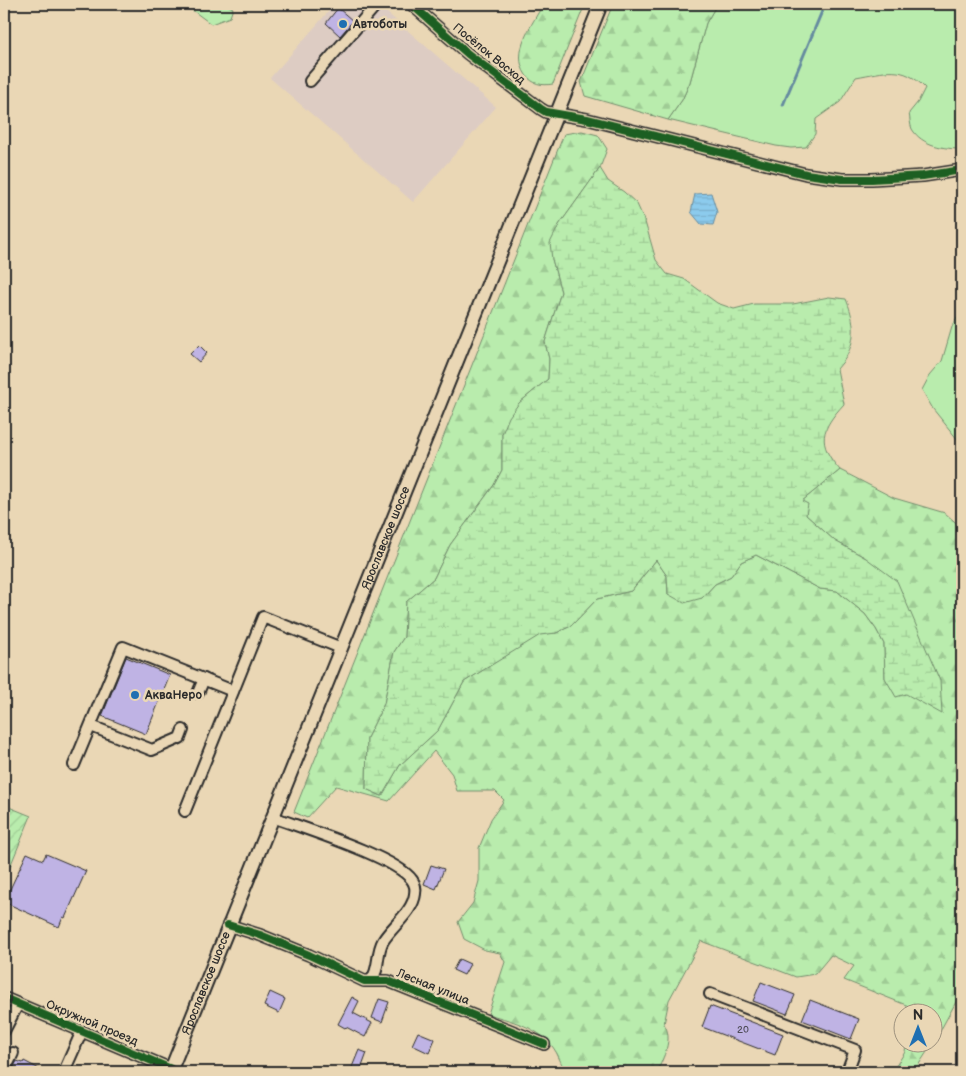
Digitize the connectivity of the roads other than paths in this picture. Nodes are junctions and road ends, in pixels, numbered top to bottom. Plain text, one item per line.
1 (377, 4) edge
2 (412, 4) edge
3 (601, 4) edge
4 (310, 81) dead end
5 (556, 114) junction
6 (962, 170) edge
7 (341, 648) junction
8 (204, 679) junction
9 (233, 691) junction
10 (198, 693) dead end
11 (91, 726) junction
12 (183, 730) dead end
13 (74, 766) dead end
14 (185, 811) dead end
15 (273, 817) junction
16 (228, 926) junction
17 (371, 980) junction
18 (710, 994) dead end
19 (4, 998) edge
20 (18, 1004) junction
21 (4, 1031) edge
22 (82, 1031) junction
23 (544, 1044) dead end
24 (13, 1053) dead end
25 (66, 1067) dead end
26 (171, 1071) edge
27 (4, 1072) edge
28 (846, 1072) edge

1 - 4 street
2 - 5 street, Посёлок Восход
3 - 5 main road, Ярославское шоссе
5 - 6 street, Посёлок Восход
5 - 7 main road, Ярославское шоссе
7 - 9 street
7 - 15 main road, Ярославское шоссе
8 - 9 street
8 - 10 street
8 - 11 street
9 - 14 street
11 - 12 street
11 - 13 street
15 - 16 main road, Ярославское шоссе
15 - 17 street
16 - 17 street, Лесная улица
16 - 26 main road, Ярославское шоссе
17 - 23 street, Лесная улица
18 - 28 street
19 - 20 street, Окружной проезд
20 - 21 street
20 - 22 street, Окружной проезд
22 - 25 street
22 - 26 street, Окружной проезд
24 - 27 street

